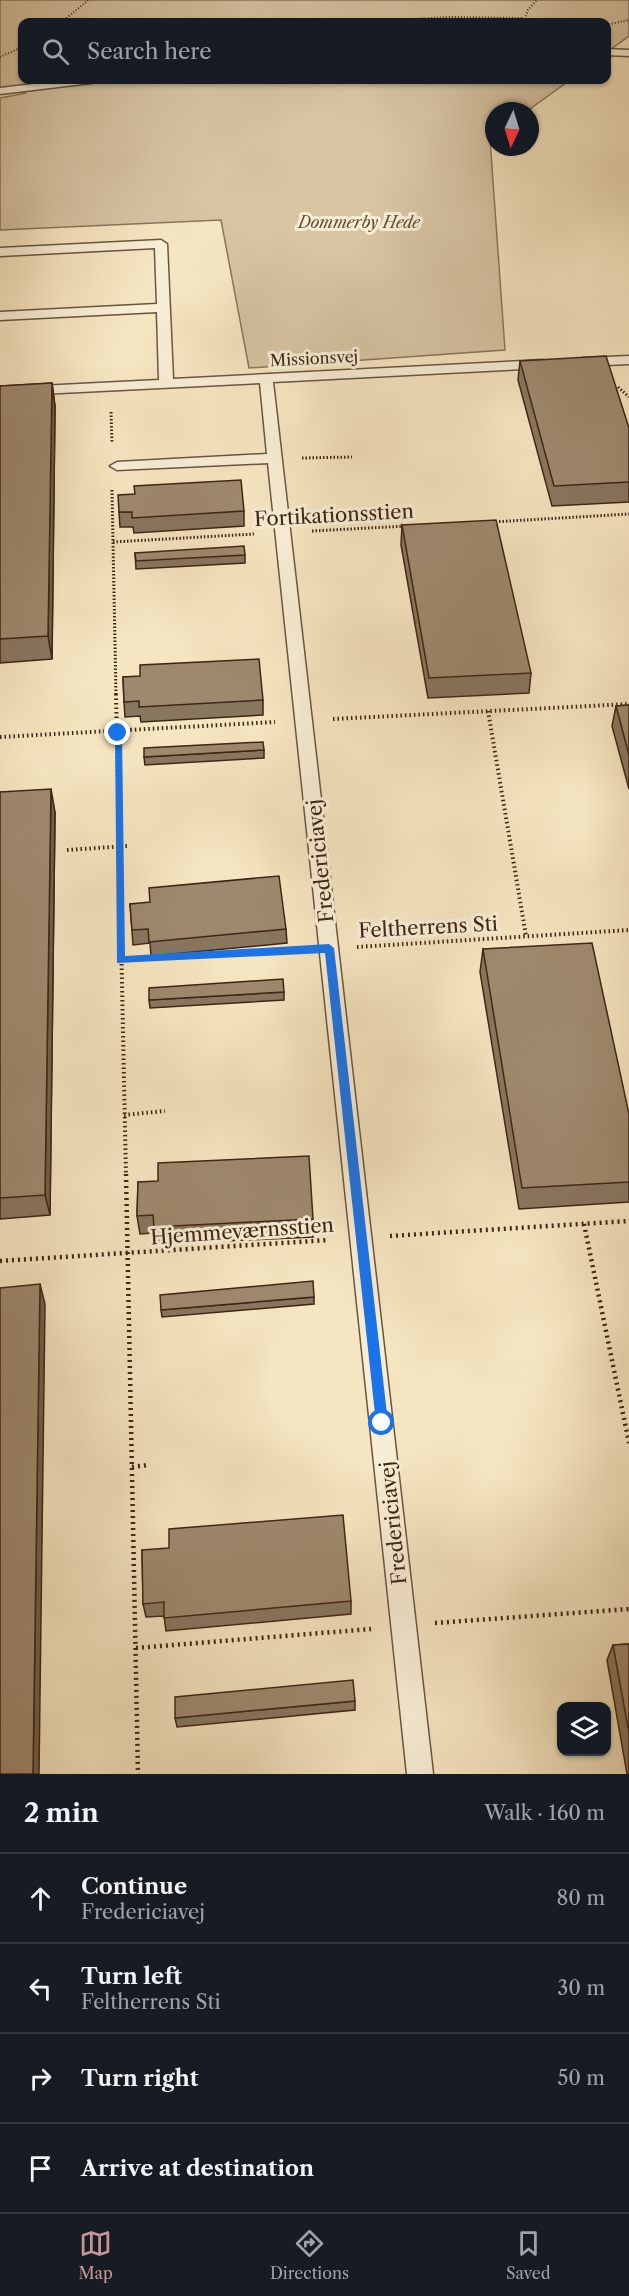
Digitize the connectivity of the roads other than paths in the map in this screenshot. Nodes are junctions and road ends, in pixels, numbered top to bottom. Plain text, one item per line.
1 (611, 52) edge
2 (629, 53) edge
3 (58, 84) edge
4 (0, 91) edge
5 (0, 252) edge
6 (164, 308) junction
7 (0, 316) edge
8 (629, 360) edge
9 (266, 378) junction
10 (166, 384) junction
11 (0, 392) edge
12 (275, 458) junction
13 (114, 461) road end
14 (420, 1774) edge

1 - 2 lane
3 - 4 lane
5 - 6 lane
6 - 7 lane
6 - 10 lane
8 - 9 lane, Missionsvej
9 - 10 lane, Missionsvej
9 - 12 lane, Fredericiavej
10 - 11 lane, Missionsvej
12 - 13 lane
12 - 14 lane, Fredericiavej

